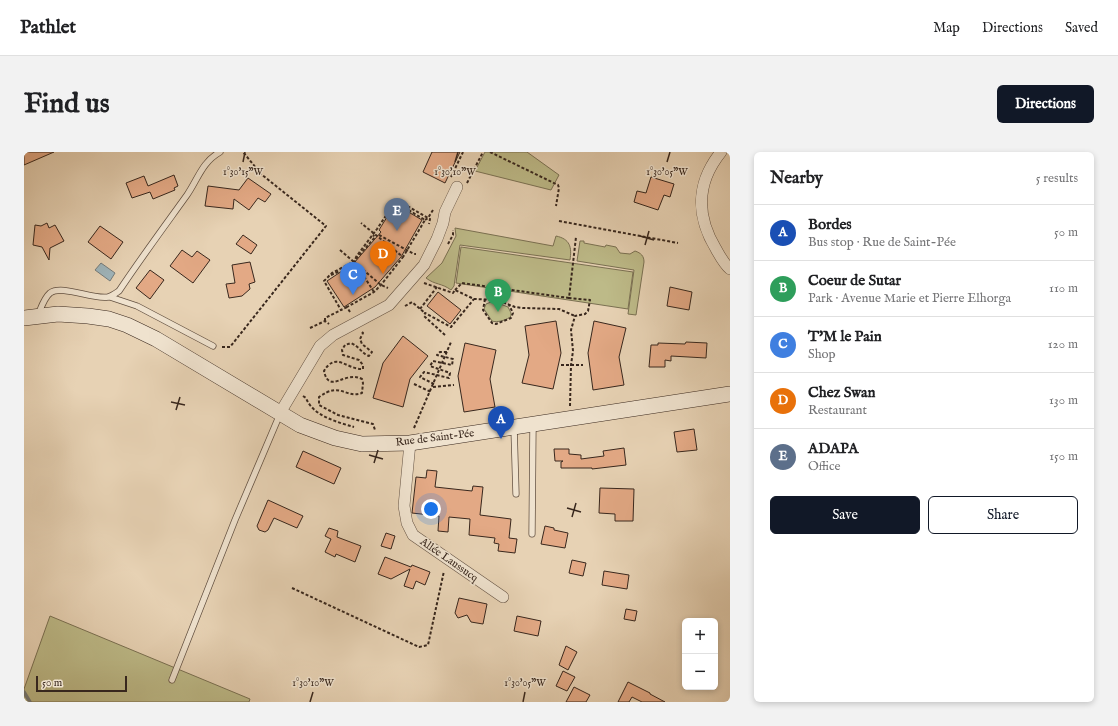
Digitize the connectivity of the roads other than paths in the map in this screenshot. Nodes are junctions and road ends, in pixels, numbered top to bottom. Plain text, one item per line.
1 (220, 152) edge
2 (721, 152) edge
3 (458, 183) road end
4 (730, 269) edge
5 (110, 297) junction
6 (31, 317) edge
7 (213, 346) road end
8 (730, 394) edge
9 (280, 412) junction
10 (532, 425) junction
11 (514, 428) junction
12 (410, 443) junction
13 (516, 494) dead end
14 (532, 534) dead end
15 (503, 597) dead end
16 (172, 680) dead end

1 - 5 lane
2 - 4 street
3 - 9 street
5 - 6 lane
5 - 7 lane
6 - 9 main road, Rue de Saint-Pée
8 - 10 main road, Rue de Saint-Pée
9 - 12 main road, Rue de Saint-Pée
9 - 16 lane
10 - 11 main road, Rue de Saint-Pée
10 - 14 lane
11 - 12 main road, Rue de Saint-Pée
11 - 13 lane
12 - 15 street, Allée Laussucq

